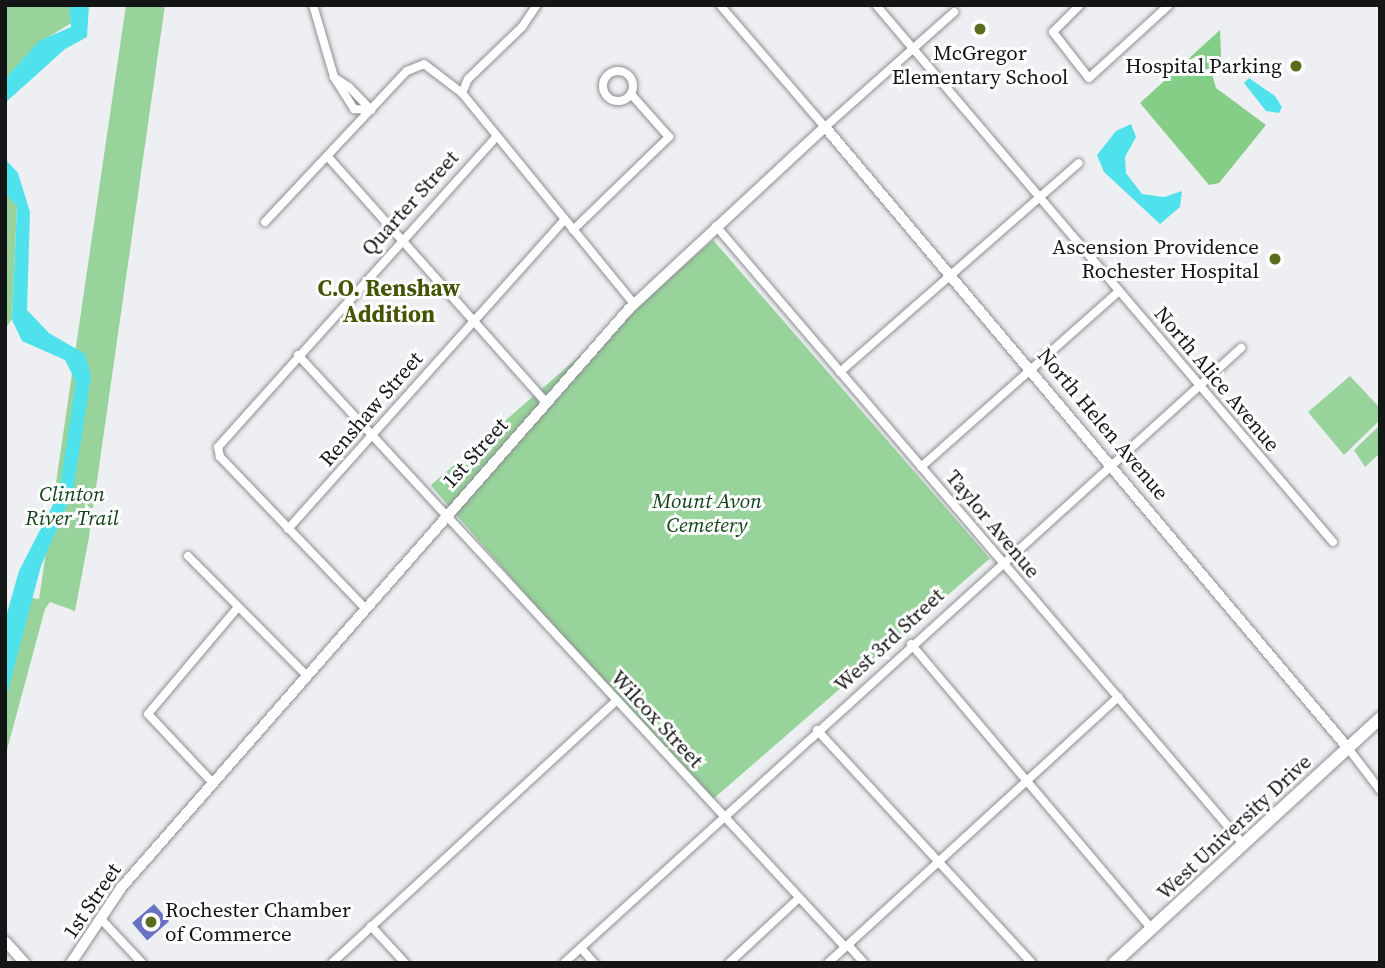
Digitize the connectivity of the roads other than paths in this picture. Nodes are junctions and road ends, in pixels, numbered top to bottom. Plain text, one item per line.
1 (313, 5) edge
2 (537, 5) edge
3 (720, 5) edge
4 (876, 5) edge
5 (1080, 5) edge
6 (1169, 5) edge
7 (954, 12) dead end
8 (912, 47) junction
9 (462, 93) junction
10 (631, 94) dead end
11 (371, 110) junction
12 (825, 127) junction
13 (495, 138) junction
14 (329, 158) junction
15 (1079, 163) dead end
16 (1038, 196) junction
17 (564, 220) junction
18 (265, 222) dead end
19 (716, 226) junction
20 (573, 230) junction
21 (402, 239) junction
22 (950, 273) junction
23 (1119, 291) junction
24 (634, 304) junction
25 (473, 320) junction
26 (1241, 348) dead end
27 (298, 355) junction
28 (1030, 369) junction
29 (841, 372) junction
30 (1199, 385) junction
31 (546, 402) junction
32 (371, 435) junction
33 (1110, 463) junction
34 (921, 467) junction
35 (445, 514) junction
36 (288, 529) junction
37 (1333, 542) dead end
38 (188, 556) dead end
39 (1001, 561) junction
40 (363, 606) junction
41 (239, 607) junction
42 (911, 644) junction
43 (305, 674) junction
44 (1118, 697) junction
45 (616, 701) junction
46 (1380, 718) edge
47 (817, 730) junction
48 (1348, 748) junction
49 (1027, 781) junction
50 (212, 782) junction
51 (1380, 790) edge
52 (723, 817) junction
53 (1243, 844) junction
54 (938, 862) junction
55 (799, 898) junction
56 (100, 918) junction
57 (371, 926) junction
58 (1152, 929) junction
59 (5, 941) edge
60 (846, 946) junction
61 (580, 948) junction
62 (25, 963) edge
63 (71, 963) edge
64 (142, 963) edge
65 (332, 963) edge
66 (405, 963) edge
67 (564, 963) edge
68 (594, 963) edge
69 (729, 963) edge
70 (828, 963) edge
71 (864, 963) edge
72 (1031, 963) edge
73 (1114, 963) edge

1 - 11 street
2 - 9 street
3 - 12 street
4 - 8 street, North Alice Avenue
5 - 6 street
7 - 8 street, 1st Street
8 - 12 street, 1st Street
8 - 16 street, North Alice Avenue
9 - 11 street
9 - 13 street
10 - 20 street
11 - 14 street
12 - 19 street, 1st Street
12 - 22 street, North Helen Avenue
13 - 17 street
13 - 21 street, Quarter Street
14 - 18 street
14 - 21 street
15 - 16 street
16 - 22 street
16 - 23 street, North Alice Avenue
17 - 20 street
17 - 25 street, Renshaw Street
19 - 24 street, 1st Street
19 - 29 street, Taylor Avenue
20 - 24 street
21 - 25 street
21 - 27 street, Quarter Street
22 - 28 street, North Helen Avenue
22 - 29 street
23 - 28 street
23 - 30 street, North Alice Avenue
24 - 31 street, 1st Street
25 - 31 street
25 - 32 street, Renshaw Street
26 - 30 street, West 3rd Street
27 - 32 street, Wilcox Street
27 - 36 street, Quarter Street
28 - 33 street, North Helen Avenue
28 - 34 street
29 - 34 street, Taylor Avenue
30 - 33 street, West 3rd Street
30 - 37 street, North Alice Avenue
31 - 35 street, 1st Street
32 - 35 street, Wilcox Street
32 - 36 street, Renshaw Street
33 - 39 street, West 3rd Street
33 - 48 street, North Helen Avenue
34 - 39 street, Taylor Avenue
35 - 40 street, 1st Street
35 - 45 street, Wilcox Street
36 - 40 street
38 - 41 street
39 - 42 street, West 3rd Street
39 - 44 street, Taylor Avenue
40 - 43 street, 1st Street
41 - 43 street
41 - 50 street
42 - 47 street, West 3rd Street
42 - 49 street
43 - 50 street, 1st Street
44 - 49 street
44 - 53 street, Taylor Avenue
45 - 52 street, Wilcox Street
45 - 57 street
46 - 48 main road, West University Drive
47 - 52 street, West 3rd Street
47 - 54 street
48 - 51 street
48 - 53 main road, West University Drive
49 - 54 street
49 - 58 street
50 - 56 street, 1st Street
52 - 55 street, Wilcox Street
52 - 61 street, West 3rd Street
53 - 58 main road, West University Drive
54 - 60 street
54 - 72 street
55 - 60 street, Wilcox Street
55 - 69 street
56 - 63 street, 1st Street
56 - 64 street
57 - 65 street
57 - 66 street
58 - 73 main road, West University Drive
59 - 62 street
60 - 70 street
60 - 71 street, Wilcox Street
61 - 67 street, West 3rd Street
61 - 68 street

